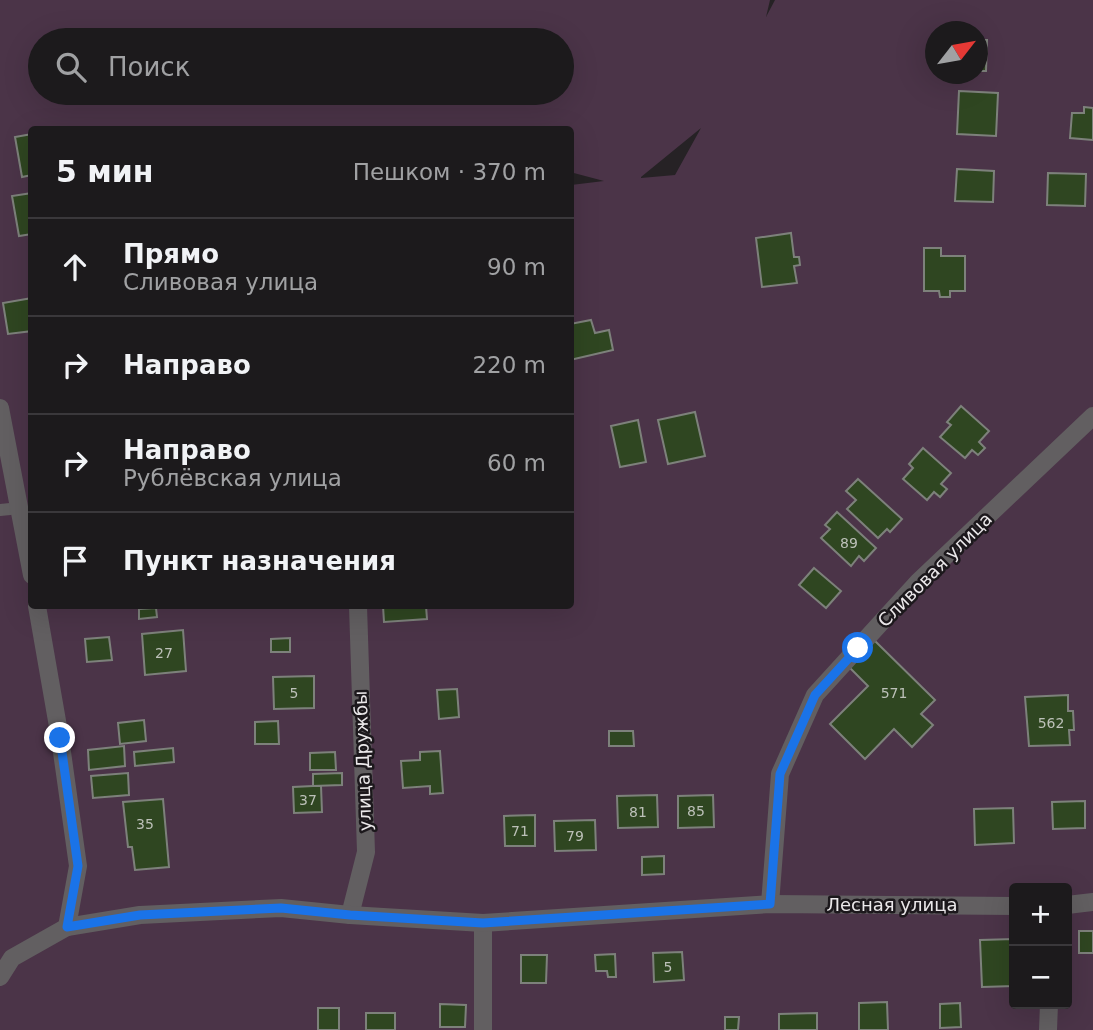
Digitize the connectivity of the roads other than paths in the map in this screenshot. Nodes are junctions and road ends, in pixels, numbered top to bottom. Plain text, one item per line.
1 (0, 408) edge
2 (1093, 416) edge
3 (20, 508) junction
4 (0, 510) edge
5 (28, 553) edge
6 (38, 609) edge
7 (358, 609) edge
8 (1093, 902) edge
9 (770, 904) junction
10 (1072, 904) edge
11 (1009, 905) edge
12 (350, 915) junction
13 (483, 923) junction
14 (67, 927) junction
15 (0, 977) edge
16 (1049, 1009) edge
17 (483, 1030) edge
18 (1048, 1030) edge

1 - 3 street
2 - 9 street, Сливовая улица
3 - 4 lane
3 - 5 street
6 - 14 street
7 - 12 street, улица Дружбы
8 - 10 street
9 - 11 street, Лесная улица
9 - 13 street, Лесная улица
12 - 13 street, Лесная улица
12 - 14 street, Лесная улица
13 - 17 street
14 - 15 street
16 - 18 street

